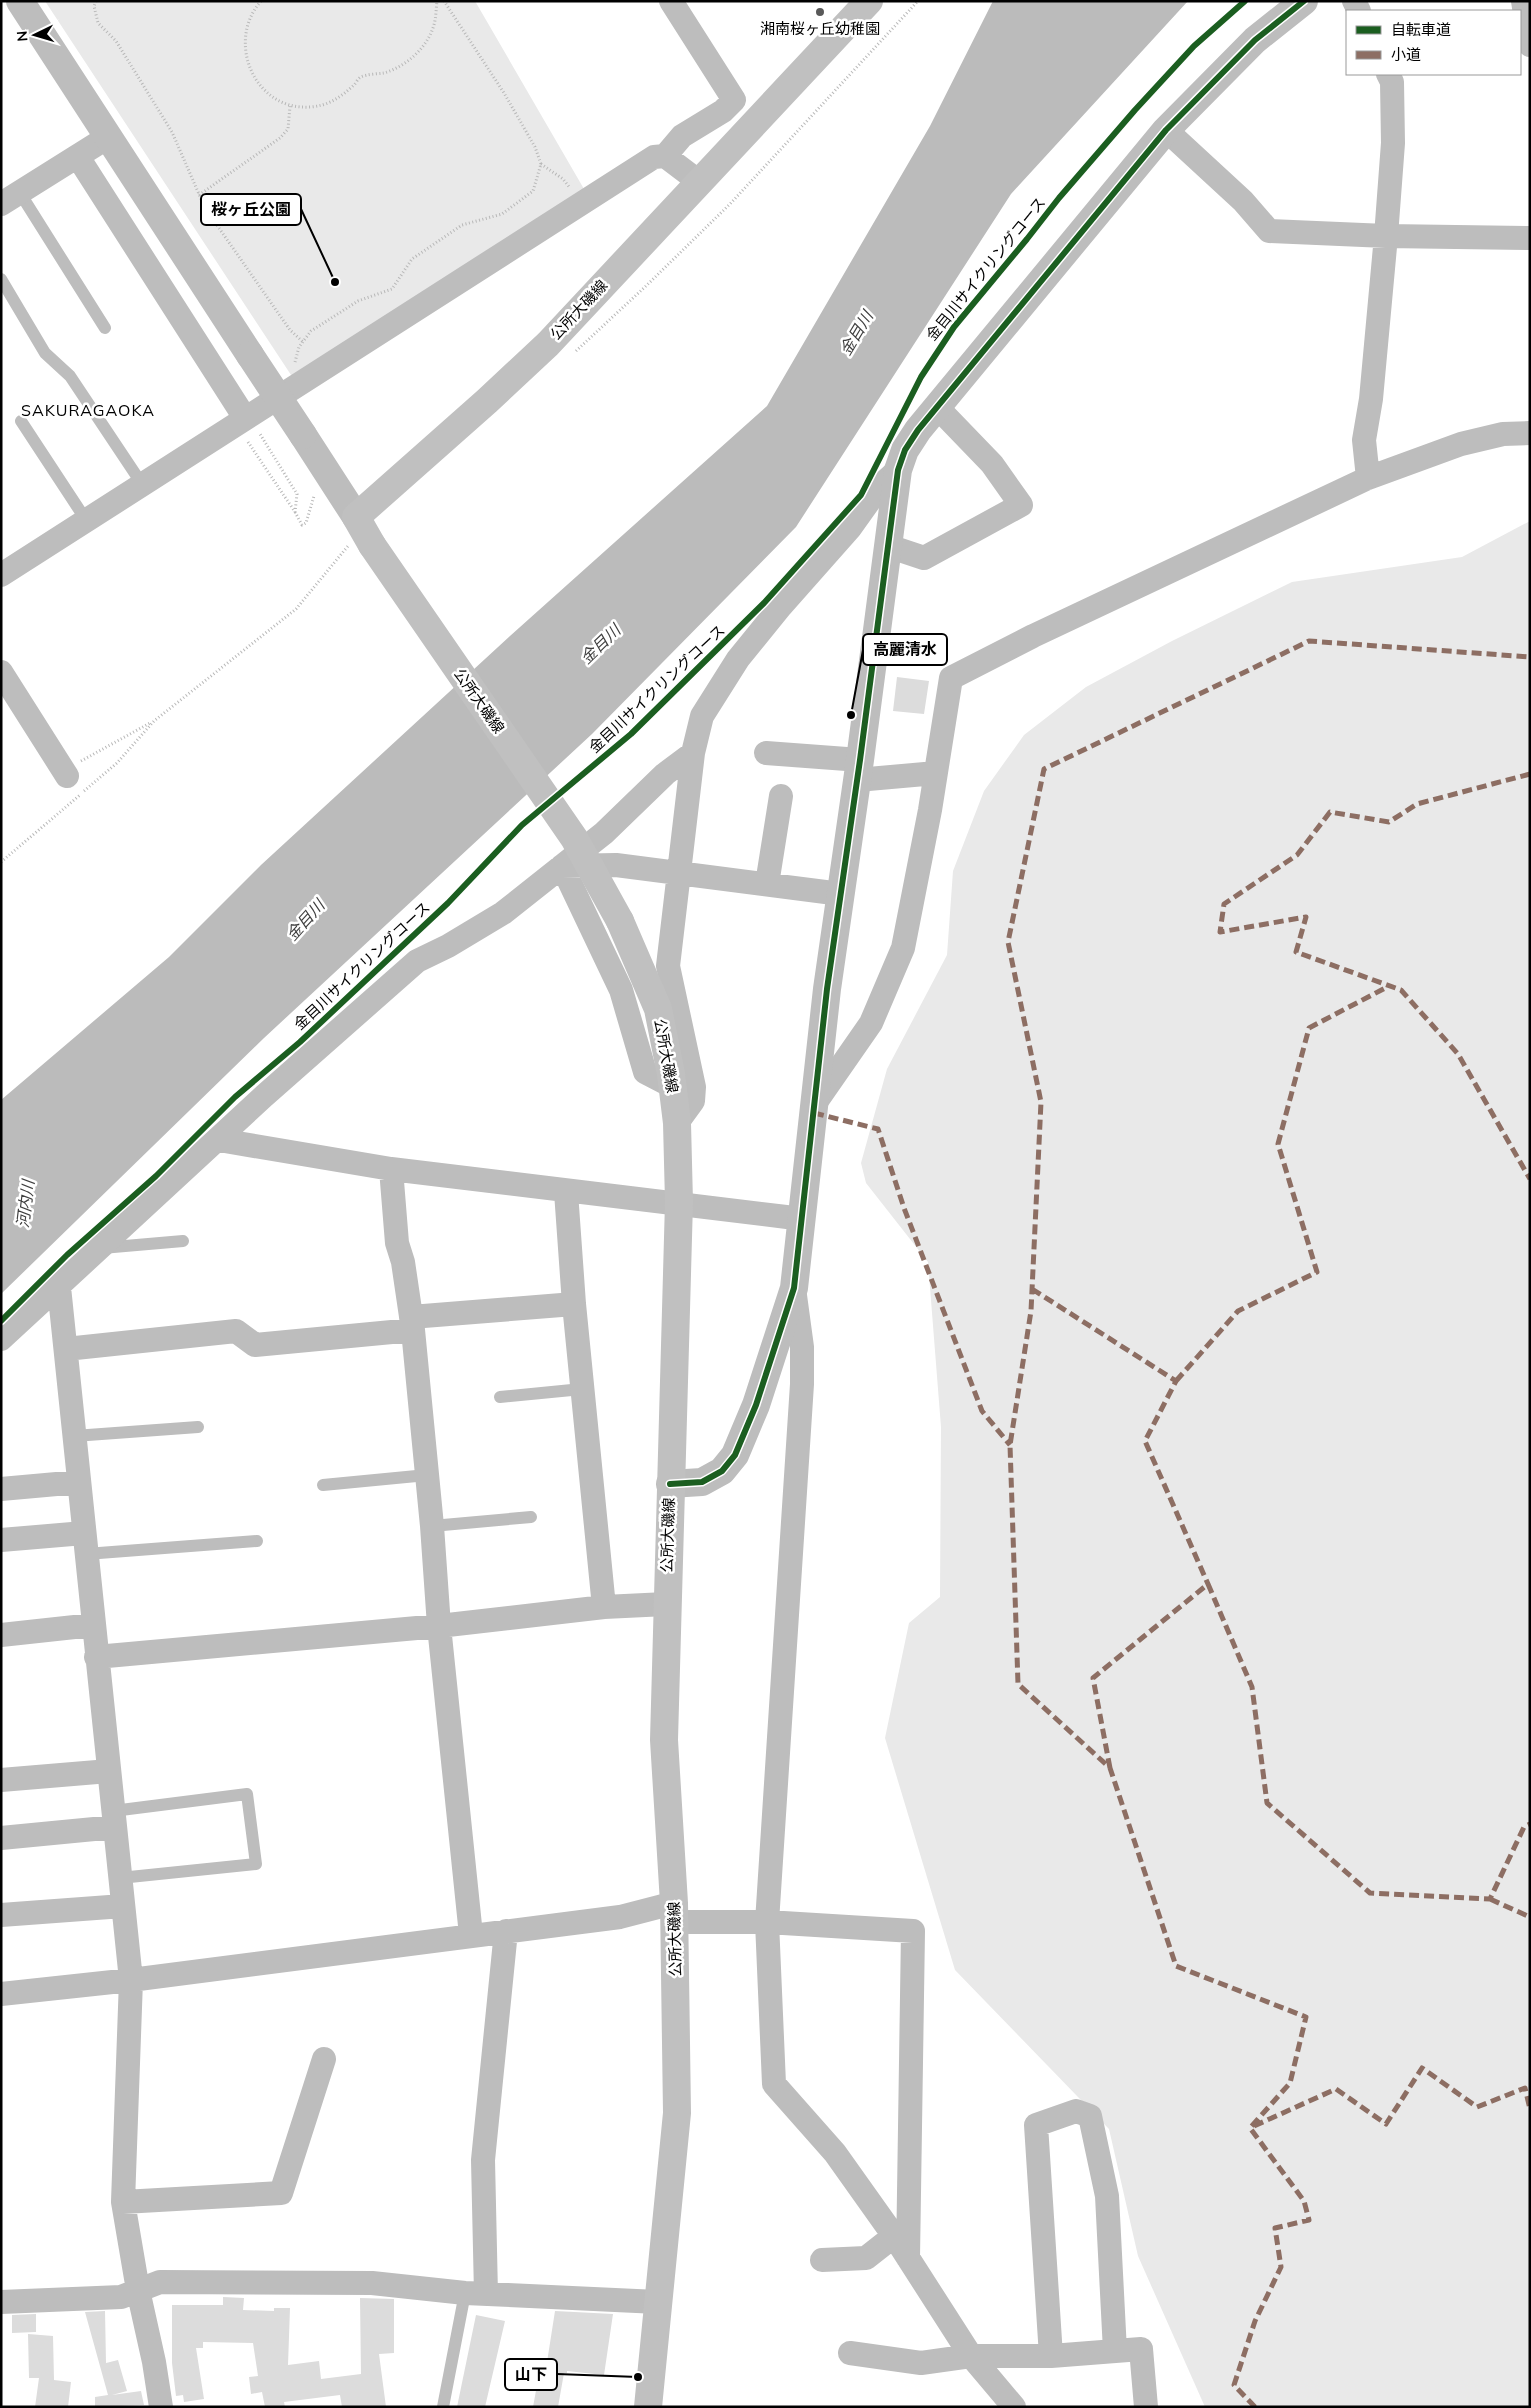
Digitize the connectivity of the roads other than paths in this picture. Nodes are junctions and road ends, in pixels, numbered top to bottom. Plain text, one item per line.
1 (20, 1) edge
2 (671, 1) edge
3 (869, 1) edge
4 (1304, 1) edge
5 (1523, 1) edge
6 (1530, 45) edge
7 (1388, 75) edge
8 (1166, 130) junction
9 (108, 137) junction
10 (665, 156) junction
11 (78, 157) junction
12 (698, 181) junction
13 (11, 199) edge
14 (1386, 236) junction
15 (1530, 238) edge
16 (1, 279) edge
17 (105, 328) dead end
18 (937, 407) junction
19 (22, 421) dead end
20 (246, 430) junction
21 (1530, 433) edge
22 (898, 470) junction
23 (1368, 478) junction
24 (142, 484) junction
25 (86, 520) junction
26 (360, 534) junction
27 (888, 546) junction
28 (1, 575) edge
29 (1, 672) edge
30 (693, 753) junction
31 (766, 753) dead end
32 (859, 770) junction
33 (936, 773) junction
34 (65, 774) road end
35 (781, 796) dead end
36 (562, 866) junction
37 (678, 872) junction
38 (767, 884) junction
39 (840, 894) junction
40 (672, 1086) junction
41 (814, 1105) junction
42 (677, 1122) junction
43 (219, 1140) junction
44 (391, 1169) junction
45 (566, 1192) junction
46 (679, 1202) junction
47 (803, 1219) junction
48 (183, 1241) dead end
49 (99, 1248) junction
50 (59, 1286) junction
51 (794, 1288) junction
52 (574, 1304) junction
53 (412, 1324) junction
54 (1, 1339) edge
55 (66, 1349) junction
56 (582, 1389) junction
57 (500, 1397) dead end
58 (198, 1426) dead end
59 (74, 1436) junction
60 (427, 1475) junction
61 (79, 1482) junction
62 (670, 1484) junction
63 (323, 1485) dead end
64 (1, 1489) edge
65 (531, 1517) dead end
66 (432, 1526) junction
67 (1, 1540) edge
68 (257, 1541) dead end
69 (85, 1544) junction
70 (666, 1604) junction
71 (604, 1607) junction
72 (93, 1625) junction
73 (439, 1626) junction
74 (1, 1635) edge
75 (96, 1657) junction
76 (109, 1771) junction
77 (1, 1780) edge
78 (114, 1819) junction
79 (1, 1838) edge
80 (120, 1878) junction
81 (123, 1906) junction
82 (674, 1912) junction
83 (1, 1915) edge
84 (767, 1922) junction
85 (506, 1931) junction
86 (471, 1935) junction
87 (131, 1980) junction
88 (1, 1994) edge
89 (324, 2059) dead end
90 (123, 2202) junction
91 (894, 2236) junction
92 (908, 2258) junction
93 (822, 2260) dead end
94 (138, 2290) junction
95 (475, 2293) junction
96 (1, 2302) edge
97 (658, 2302) junction
98 (1115, 2351) junction
99 (850, 2353) dead end
100 (971, 2356) junction
101 (1051, 2356) junction
102 (161, 2407) edge
103 (443, 2407) edge
104 (648, 2407) edge
105 (1014, 2407) edge
106 (1146, 2407) edge

1 - 9 street
2 - 10 street
3 - 12 main road, 公所大磯線
4 - 8 street
5 - 6 street
7 - 14 street
8 - 14 street
8 - 18 street
9 - 11 street
9 - 26 street, bridge
10 - 12 street
10 - 20 street
11 - 13 street
11 - 20 street
12 - 26 main road, 公所大磯線
13 - 17 lane
14 - 15 street
14 - 23 street
16 - 24 lane
18 - 22 street
18 - 27 street
19 - 25 lane
20 - 24 street
21 - 23 street
22 - 27 street
22 - 30 street
23 - 33 street
24 - 25 street
25 - 28 street
26 - 40 main road, 公所大磯線, bridge
27 - 32 street
29 - 34 street
30 - 36 street
30 - 37 street
31 - 32 street
32 - 33 street
32 - 39 street
33 - 41 street
35 - 38 street
36 - 37 street
36 - 40 street
36 - 43 street
37 - 38 street
37 - 42 street
38 - 39 street
39 - 41 street
40 - 42 main road, 公所大磯線
41 - 47 street
42 - 46 main road, 公所大磯線
43 - 44 street
43 - 49 street
44 - 45 street
44 - 53 street
45 - 46 street
45 - 52 street
46 - 47 street
46 - 62 main road, 公所大磯線
47 - 51 street
48 - 49 lane
49 - 50 street
50 - 54 street
50 - 55 street
51 - 62 street
51 - 84 street
52 - 53 street
52 - 56 street
53 - 55 street
53 - 60 street
55 - 59 street
56 - 57 lane
56 - 71 street
58 - 59 lane
59 - 61 street
60 - 63 lane
60 - 66 street
61 - 64 street
61 - 69 street
62 - 70 main road, 公所大磯線
65 - 66 lane
66 - 73 street
67 - 69 street
68 - 69 lane
69 - 72 street
70 - 71 street
70 - 82 main road, 公所大磯線
71 - 73 street
72 - 74 street
72 - 75 street
73 - 75 street
73 - 86 street
75 - 76 street
76 - 77 street
76 - 78 street
78 - 79 street
78 - 80 street
78 - 80 lane
80 - 81 street
81 - 83 street
81 - 87 street
82 - 84 street
82 - 85 street
82 - 97 main road, 公所大磯線
84 - 91 street
84 - 92 street
85 - 86 street
85 - 95 street
86 - 87 street
87 - 88 street
87 - 90 street
89 - 90 street
90 - 94 street
91 - 92 street
91 - 93 street
92 - 100 street
94 - 95 street
94 - 96 street
94 - 102 street
95 - 97 street
95 - 103 lane
97 - 104 main road, 公所大磯線
98 - 101 street
98 - 101 street
98 - 106 street
99 - 100 street
100 - 101 street
100 - 105 street

